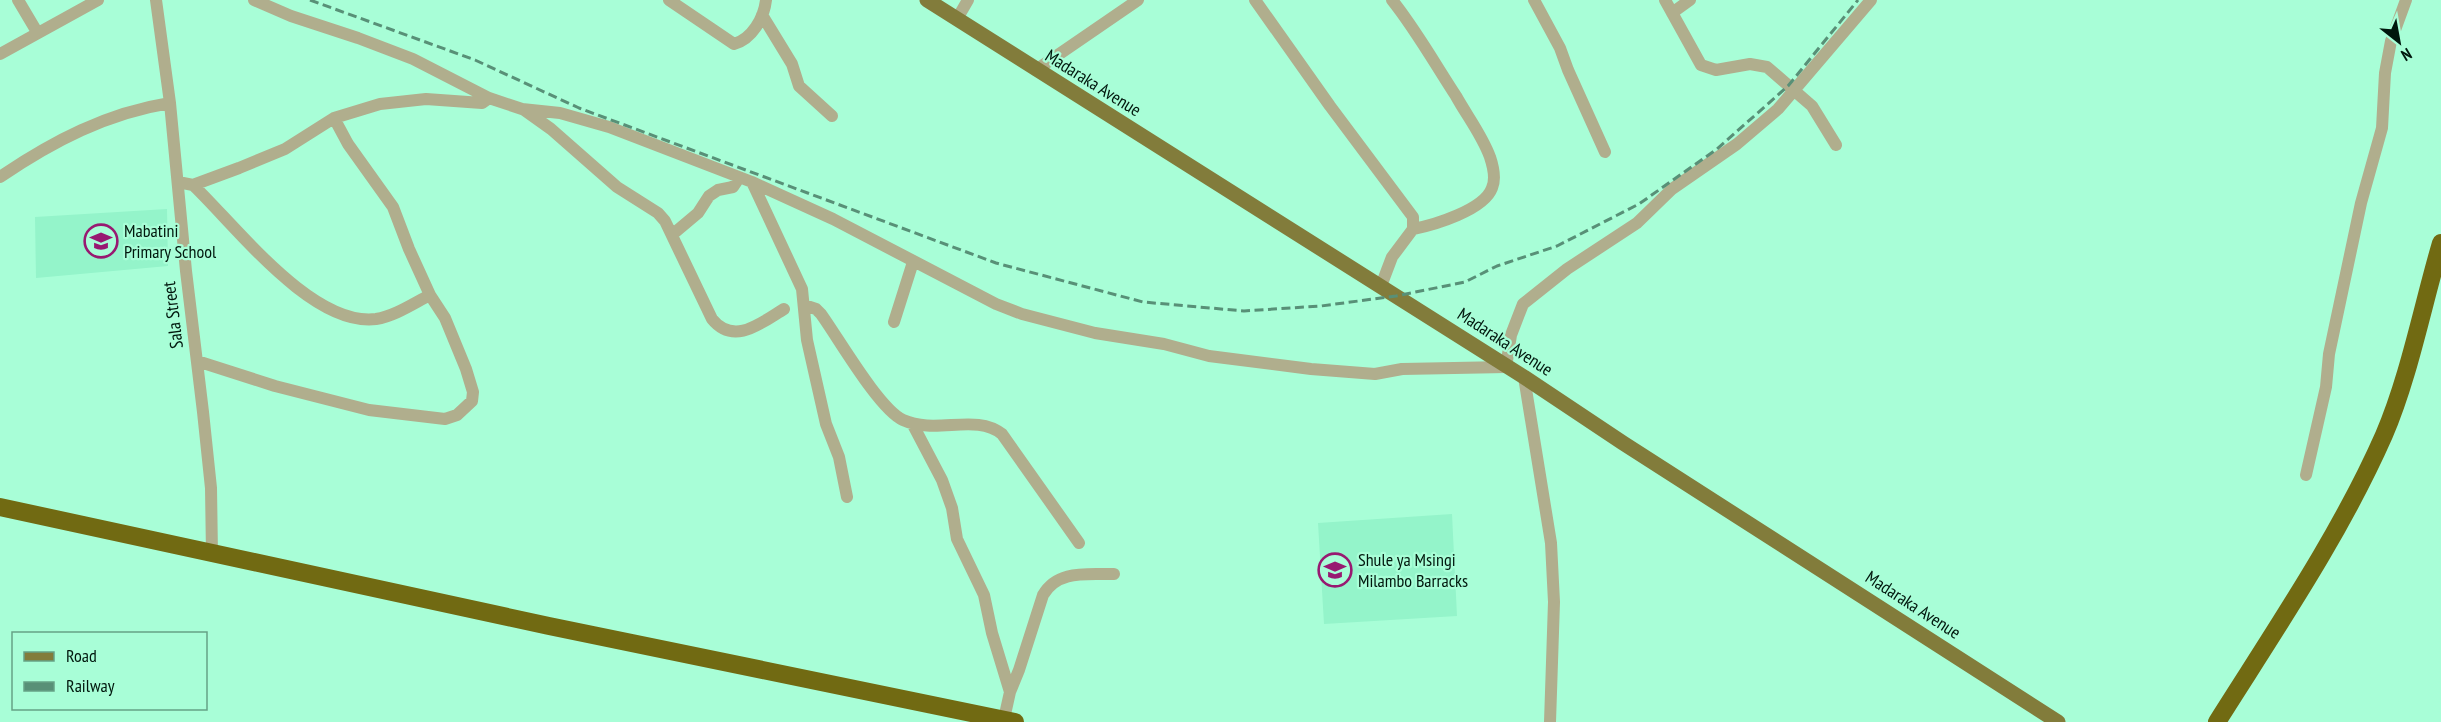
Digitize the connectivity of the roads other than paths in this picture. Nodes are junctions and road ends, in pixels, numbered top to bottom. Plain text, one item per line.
1 (18, 0) edge
2 (98, 0) edge
3 (156, 0) edge
4 (254, 0) edge
5 (669, 0) edge
6 (766, 0) edge
7 (927, 0) edge
8 (968, 0) edge
9 (1138, 0) edge
10 (1255, 0) edge
11 (1392, 0) edge
12 (1534, 0) edge
13 (1665, 0) edge
14 (1690, 0) edge
15 (1871, 0) edge
16 (2406, 0) edge
17 (1672, 13) junction
18 (762, 15) junction
19 (957, 18) junction
20 (37, 32) junction
21 (0, 54) edge
22 (1036, 70) junction
23 (1794, 91) junction
24 (489, 98) junction
25 (170, 103) junction
26 (522, 109) junction
27 (832, 116) dead end
28 (334, 118) junction
29 (1836, 145) dead end
30 (1605, 152) dead end
31 (0, 177) edge
32 (746, 180) junction
33 (178, 182) junction
34 (193, 185) junction
35 (1413, 229) junction
36 (673, 234) junction
37 (2441, 243) edge
38 (914, 262) junction
39 (1381, 286) junction
40 (430, 295) junction
41 (804, 305) junction
42 (784, 309) dead end
43 (894, 322) dead end
44 (197, 361) junction
45 (1506, 367) junction
46 (1524, 377) junction
47 (912, 423) junction
48 (2306, 475) dead end
49 (847, 497) dead end
50 (0, 507) edge
51 (1078, 543) dead end
52 (212, 554) junction
53 (1114, 574) dead end
54 (1010, 692) junction
55 (1009, 721) edge
56 (1551, 722) edge
57 (2058, 722) edge
58 (2217, 722) edge

1 - 20 street
2 - 20 street
3 - 25 street, Sala Street
4 - 24 street
5 - 18 street
6 - 18 street
7 - 19 main road, Madaraka Avenue
8 - 19 street
9 - 22 street
10 - 35 street
11 - 35 street
12 - 30 street
13 - 17 street
14 - 17 street
15 - 23 street
16 - 48 street
17 - 23 street
18 - 27 street
19 - 22 main road, Madaraka Avenue
20 - 21 street
22 - 39 main road, Madaraka Avenue
23 - 29 street
23 - 45 street
24 - 26 street
24 - 28 street
25 - 31 street
25 - 33 street, Sala Street
26 - 32 street
26 - 36 street
28 - 34 street
28 - 40 street
32 - 36 street
32 - 38 street
32 - 41 street
33 - 34 street
33 - 44 street, Sala Street
34 - 40 street
35 - 39 street
36 - 42 street
37 - 58 highway
38 - 43 street
38 - 45 street
39 - 45 main road, Madaraka Avenue
40 - 44 street
41 - 47 street
41 - 49 street
44 - 52 street, Sala Street
45 - 46 main road, Madaraka Avenue
46 - 56 street
46 - 57 main road, Madaraka Avenue
47 - 51 street
47 - 54 street
50 - 52 highway
52 - 55 highway
53 - 54 street
54 - 55 street

